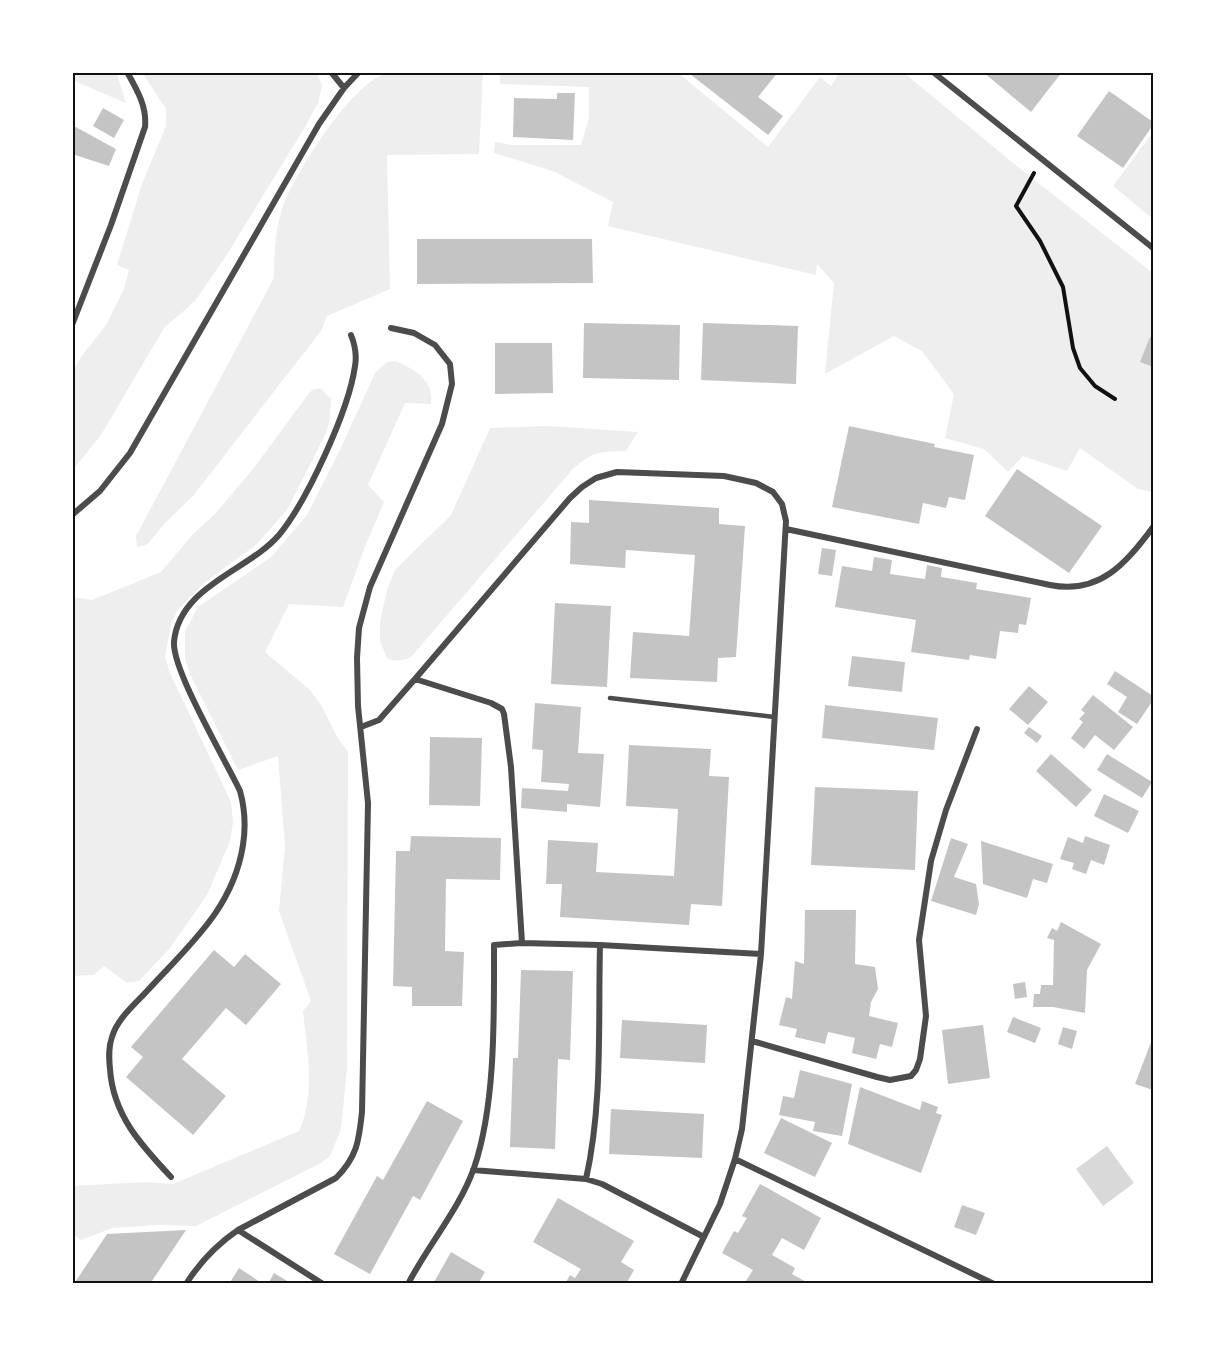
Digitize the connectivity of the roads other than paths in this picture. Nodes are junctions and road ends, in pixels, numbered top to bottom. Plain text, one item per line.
1 (127, 72) edge
2 (331, 72) edge
3 (359, 72) edge
4 (933, 72) edge
5 (344, 87) junction
6 (1153, 248) edge
7 (72, 325) edge
8 (392, 328) dead end
9 (351, 335) dead end
10 (72, 515) edge
11 (1153, 527) edge
12 (786, 529) junction
13 (415, 680) junction
14 (610, 698) dead end
15 (774, 717) junction
16 (361, 727) junction
17 (977, 729) dead end
18 (522, 943) junction
19 (600, 945) junction
20 (761, 954) junction
21 (752, 1041) junction
22 (735, 1159) junction
23 (473, 1170) junction
24 (171, 1177) dead end
25 (586, 1179) junction
26 (238, 1230) junction
27 (704, 1237) junction
28 (186, 1284) edge
29 (323, 1284) edge
30 (408, 1284) edge
31 (681, 1284) edge
32 (994, 1284) edge

1 - 7 street
2 - 5 street
3 - 5 street
4 - 6 street
5 - 10 street
8 - 16 street
9 - 24 street
11 - 12 street
12 - 13 street
12 - 15 street
13 - 16 street
13 - 18 street
14 - 15 lane
15 - 20 street
16 - 26 street
17 - 21 street
18 - 19 street
18 - 23 street
19 - 20 street
19 - 25 street
20 - 21 street
21 - 22 street
22 - 27 street
22 - 32 street
23 - 25 street
23 - 30 street
25 - 27 street
26 - 28 street
26 - 29 street
27 - 31 street

